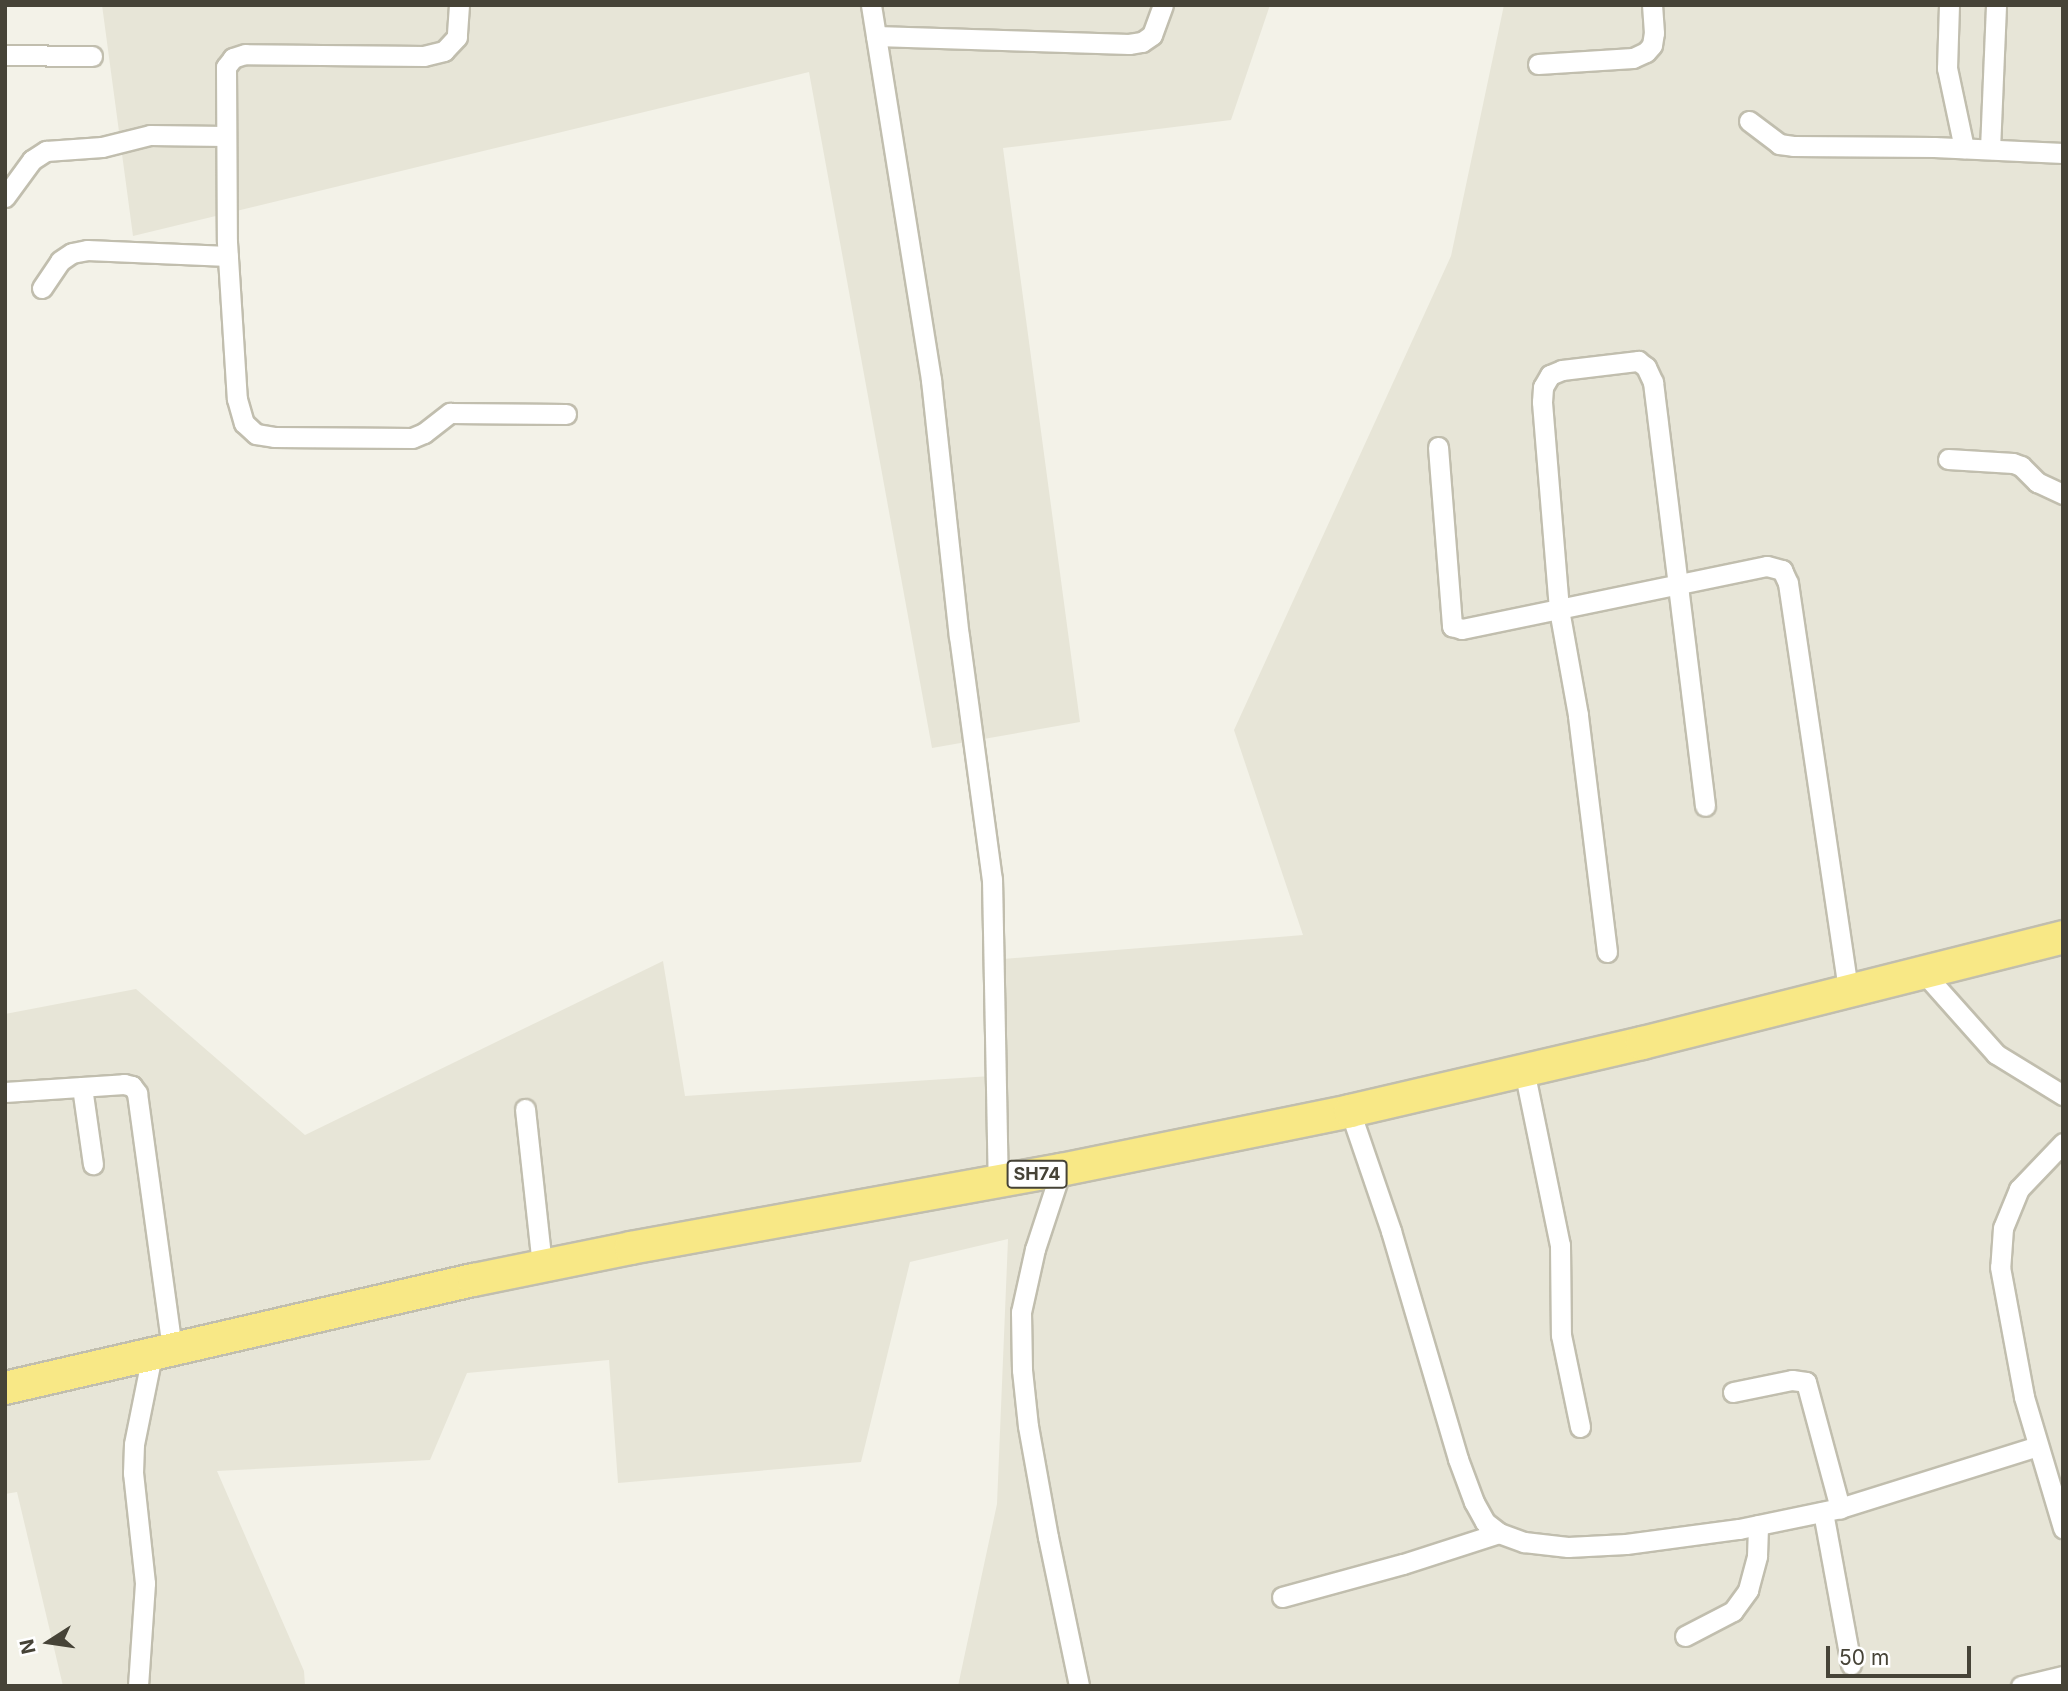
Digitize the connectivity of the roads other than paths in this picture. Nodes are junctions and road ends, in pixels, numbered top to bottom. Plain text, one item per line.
1 (459, 5) edge
2 (871, 5) edge
3 (1163, 5) edge
4 (1652, 5) edge
5 (1949, 5) edge
6 (1996, 5) edge
7 (876, 36) junction
8 (5, 55) edge
9 (92, 56) dead end
10 (1538, 64) dead end
11 (1749, 121) dead end
12 (225, 136) junction
13 (1964, 148) junction
14 (1990, 149) junction
15 (2063, 153) edge
16 (5, 197) edge
17 (228, 256) junction
18 (42, 288) dead end
19 (566, 414) dead end
20 (1438, 447) dead end
21 (1948, 459) dead end
22 (2063, 494) edge
23 (1676, 584) junction
24 (1559, 609) junction
25 (1705, 806) dead end
26 (2063, 937) edge
27 (1607, 953) dead end
28 (1923, 972) junction
29 (1848, 991) junction
30 (1524, 1070) junction
31 (82, 1087) junction
32 (5, 1092) edge
33 (2063, 1095) edge
34 (525, 1109) dead end
35 (1350, 1111) junction
36 (2063, 1143) edge
37 (93, 1164) dead end
38 (1061, 1170) junction
39 (998, 1181) junction
40 (542, 1266) junction
41 (162, 1352) junction
42 (5, 1388) edge
43 (1733, 1392) dead end
44 (1580, 1427) dead end
45 (2038, 1446) junction
46 (1832, 1510) junction
47 (1758, 1525) junction
48 (2063, 1528) edge
49 (1499, 1533) junction
50 (1282, 1597) dead end
51 (1685, 1636) dead end
52 (1851, 1664) dead end
53 (2063, 1676) edge
54 (138, 1686) edge
55 (1079, 1686) edge
56 (2021, 1686) edge

1 - 12 street
2 - 7 street
3 - 7 street
4 - 10 street
5 - 13 street
6 - 14 street
7 - 39 street
8 - 9 street
11 - 13 street
12 - 16 street
12 - 17 street
13 - 14 street
14 - 15 street
17 - 18 street
17 - 19 street
20 - 24 street
21 - 22 street
23 - 24 street
23 - 24 street
23 - 25 street
23 - 29 street
24 - 27 street
26 - 28 highway, SH74
28 - 29 highway, SH74
28 - 33 street
29 - 30 highway, SH74
30 - 35 highway, SH74
30 - 44 street
31 - 32 street
31 - 37 street
31 - 41 street
34 - 40 street
35 - 38 highway, SH74
35 - 49 street
36 - 45 street
38 - 39 highway, SH74
38 - 55 street
39 - 40 highway, SH74
40 - 41 highway, SH74
41 - 42 highway, SH74
41 - 54 street
43 - 46 street
45 - 46 street
45 - 48 street
46 - 47 street
46 - 52 street
47 - 49 street
47 - 51 street
49 - 50 street
53 - 56 street

